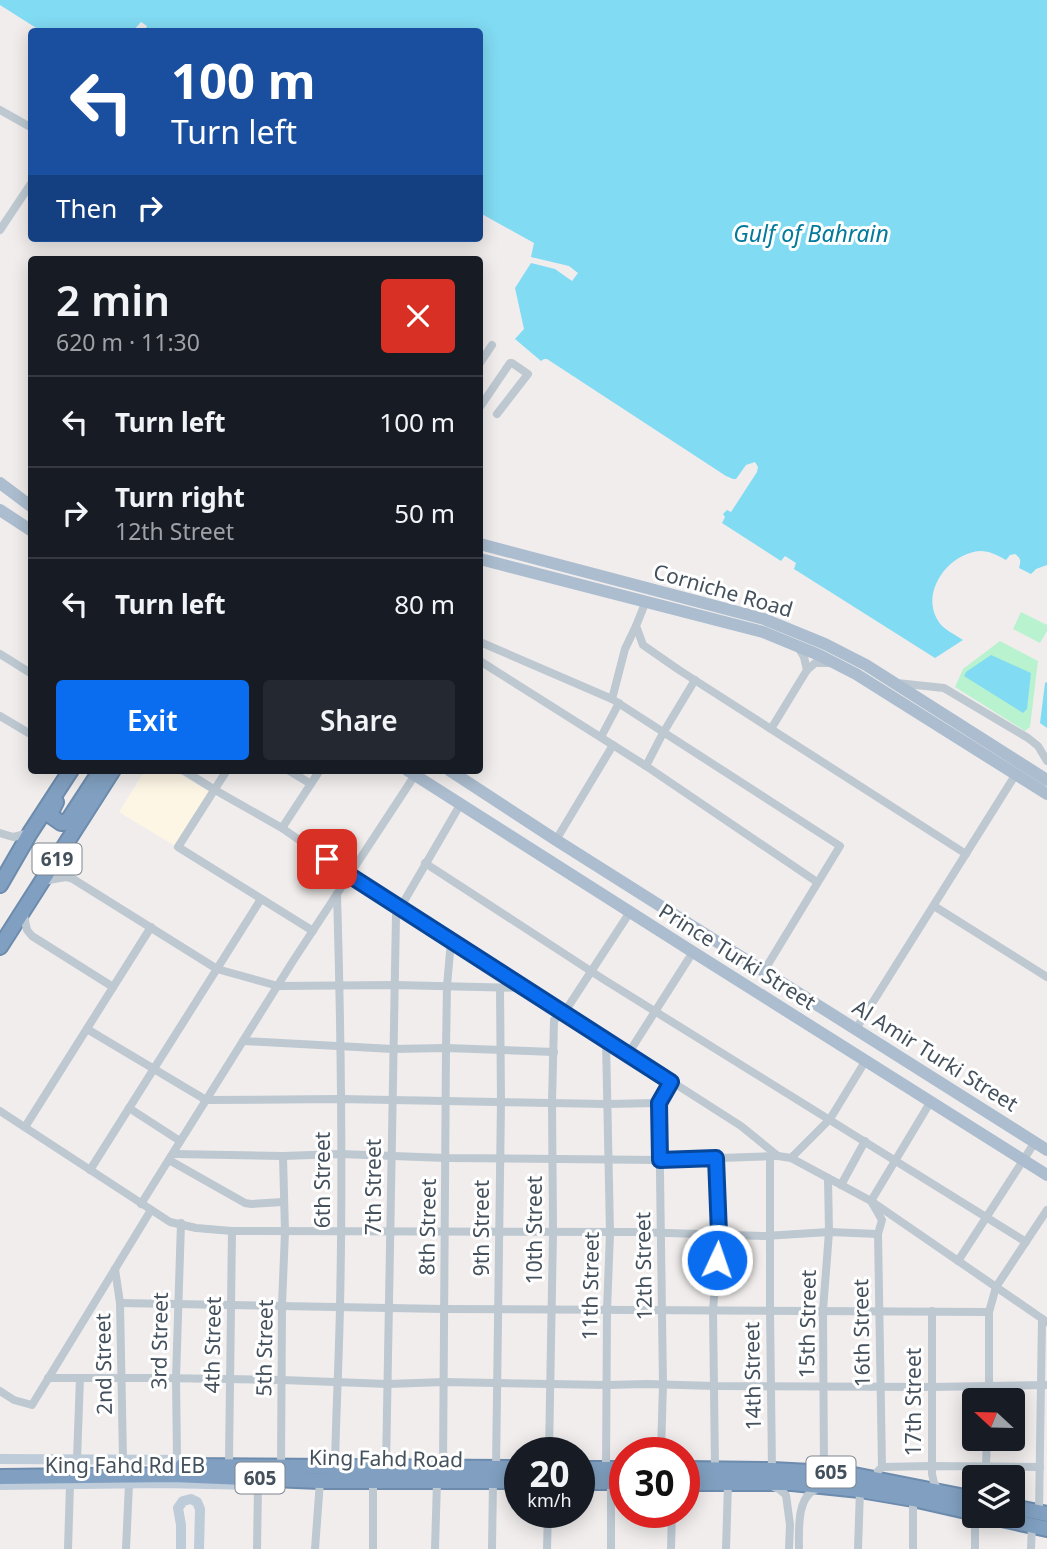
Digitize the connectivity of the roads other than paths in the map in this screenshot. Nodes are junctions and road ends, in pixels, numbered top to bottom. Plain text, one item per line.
1 (0, 110) edge
2 (28, 126) edge
3 (28, 187) edge
4 (4, 217) edge
5 (0, 230) edge
6 (492, 345) dead end
7 (483, 358) edge
8 (483, 403) edge
9 (497, 414) dead end
10 (0, 483) edge
11 (28, 504) edge
12 (0, 510) edge
13 (28, 528) edge
14 (483, 545) edge
15 (483, 560) edge
16 (646, 601) junction
17 (636, 626) junction
18 (483, 643) edge
19 (798, 647) junction
20 (0, 654) edge
21 (483, 663) edge
22 (835, 663) junction
23 (807, 670) junction
24 (28, 672) edge
25 (695, 680) junction
26 (893, 682) junction
27 (615, 701) junction
28 (0, 716) edge
29 (771, 729) junction
30 (28, 733) edge
31 (663, 733) junction
32 (600, 737) junction
33 (613, 746) junction
34 (1047, 761) edge
35 (646, 766) junction
36 (70, 774) edge
37 (71, 774) edge
38 (98, 774) edge
39 (110, 774) edge
40 (189, 774) edge
41 (225, 774) edge
42 (295, 774) edge
43 (317, 774) edge
44 (410, 774) edge
45 (414, 774) edge
46 (455, 774) edge
47 (1016, 774) junction
48 (1047, 780) edge
49 (311, 784) junction
50 (215, 790) junction
51 (1047, 794) edge
52 (460, 804) junction
53 (282, 828) junction
54 (30, 832) junction
55 (0, 833) edge
56 (556, 839) junction
57 (967, 854) junction
58 (425, 863) junction
59 (349, 875) junction
60 (43, 881) junction
61 (817, 882) junction
62 (0, 885) edge
63 (337, 894) junction
64 (33, 896) junction
65 (261, 899) junction
66 (934, 906) junction
67 (399, 907) junction
68 (23, 911) junction
69 (630, 912) junction
70 (151, 927) junction
71 (313, 931) junction
72 (0, 934) edge
73 (452, 941) junction
74 (0, 947) edge
75 (693, 952) junction
76 (217, 969) junction
77 (592, 971) junction
78 (764, 971) junction
79 (1047, 976) edge
80 (339, 985) junction
81 (395, 985) junction
82 (278, 986) junction
83 (447, 986) junction
84 (113, 987) junction
85 (500, 988) junction
86 (525, 988) junction
87 (655, 1012) junction
88 (564, 1013) junction
89 (87, 1029) junction
90 (856, 1029) junction
91 (606, 1040) junction
92 (243, 1041) junction
93 (340, 1047) junction
94 (446, 1048) junction
95 (393, 1049) junction
96 (500, 1049) junction
97 (554, 1052) junction
98 (628, 1054) junction
99 (866, 1060) junction
100 (154, 1069) junction
101 (671, 1082) junction
102 (206, 1100) junction
103 (340, 1100) junction
104 (393, 1100) junction
105 (446, 1101) junction
106 (500, 1101) junction
107 (931, 1101) junction
108 (552, 1102) junction
109 (659, 1103) junction
110 (606, 1104) junction
111 (129, 1108) junction
112 (0, 1111) edge
113 (830, 1119) junction
114 (25, 1127) junction
115 (180, 1141) junction
116 (865, 1142) junction
117 (1035, 1142) junction
118 (1047, 1150) edge
119 (340, 1154) junction
120 (283, 1156) junction
121 (391, 1156) junction
122 (774, 1156) junction
123 (171, 1157) junction
124 (446, 1158) junction
125 (716, 1158) junction
126 (791, 1158) junction
127 (500, 1159) junction
128 (609, 1159) junction
129 (552, 1160) junction
130 (660, 1160) junction
131 (896, 1160) junction
132 (1023, 1160) junction
133 (90, 1170) junction
134 (1047, 1175) edge
135 (828, 1178) junction
136 (841, 1185) junction
137 (871, 1201) junction
138 (284, 1202) junction
139 (141, 1204) junction
140 (152, 1210) junction
141 (1047, 1210) edge
142 (986, 1217) junction
143 (181, 1223) junction
144 (232, 1231) junction
145 (285, 1231) junction
146 (340, 1232) junction
147 (391, 1232) junction
148 (445, 1232) junction
149 (499, 1232) junction
150 (553, 1232) junction
151 (829, 1232) junction
152 (610, 1233) junction
153 (660, 1233) junction
154 (719, 1234) junction
155 (878, 1234) junction
156 (770, 1236) junction
157 (1026, 1242) junction
158 (958, 1261) junction
159 (116, 1269) junction
160 (996, 1287) junction
161 (120, 1303) junction
162 (178, 1304) junction
163 (232, 1304) junction
164 (282, 1305) junction
165 (340, 1307) junction
166 (389, 1308) junction
167 (444, 1309) junction
168 (499, 1309) junction
169 (552, 1310) junction
170 (607, 1310) junction
171 (662, 1310) junction
172 (713, 1310) junction
173 (823, 1310) junction
174 (770, 1311) junction
175 (878, 1311) junction
176 (932, 1311) junction
177 (989, 1312) junction
178 (1044, 1320) edge
179 (48, 1378) junction
180 (80, 1378) junction
181 (176, 1378) junction
182 (122, 1379) junction
183 (230, 1379) junction
184 (282, 1380) junction
185 (336, 1382) junction
186 (444, 1382) junction
187 (497, 1383) junction
188 (388, 1384) junction
189 (551, 1384) junction
190 (607, 1385) junction
191 (663, 1385) junction
192 (989, 1385) junction
193 (1044, 1385) edge
194 (715, 1386) junction
195 (771, 1387) junction
196 (823, 1387) junction
197 (881, 1387) junction
198 (932, 1387) junction
199 (0, 1391) edge
200 (549, 1437) edge
201 (611, 1437) edge
202 (661, 1437) edge
203 (0, 1459) edge
204 (77, 1459) junction
205 (123, 1459) junction
206 (177, 1460) junction
207 (229, 1460) junction
208 (274, 1465) junction
209 (335, 1466) junction
210 (932, 1466) junction
211 (962, 1466) edge
212 (386, 1467) junction
213 (1025, 1467) edge
214 (1040, 1467) junction
215 (0, 1468) edge
216 (700, 1469) edge
217 (715, 1469) junction
218 (772, 1470) junction
219 (824, 1471) junction
220 (504, 1472) edge
221 (876, 1473) junction
222 (440, 1474) junction
223 (495, 1475) junction
224 (0, 1477) edge
225 (504, 1477) edge
226 (292, 1479) junction
227 (320, 1481) junction
228 (373, 1481) junction
229 (162, 1483) junction
230 (700, 1483) edge
231 (728, 1483) junction
232 (129, 1484) junction
233 (764, 1484) junction
234 (0, 1485) edge
235 (70, 1485) junction
236 (209, 1485) junction
237 (258, 1485) junction
238 (827, 1487) junction
239 (860, 1490) junction
240 (939, 1491) junction
241 (962, 1496) edge
242 (913, 1499) junction
243 (178, 1508) junction
244 (200, 1509) junction
245 (962, 1511) edge
246 (1025, 1513) edge
247 (1041, 1520) edge
248 (795, 1526) junction
249 (548, 1528) edge
250 (612, 1528) edge
251 (672, 1528) edge
252 (975, 1528) edge
253 (68, 1549) edge
254 (125, 1549) edge
255 (181, 1549) edge
256 (199, 1549) edge
257 (257, 1549) edge
258 (315, 1549) edge
259 (373, 1549) edge
260 (435, 1549) edge
261 (492, 1549) edge
262 (547, 1549) edge
263 (611, 1549) edge
264 (671, 1549) edge
265 (726, 1549) edge
266 (789, 1549) edge
267 (799, 1549) edge
268 (858, 1549) edge
269 (913, 1549) edge
270 (975, 1549) edge
271 (1031, 1549) edge

1 - 2 street
3 - 4 street
4 - 5 street
6 - 7 street
8 - 9 street
10 - 11 main road
12 - 13 main road
14 - 26 main road, Corniche Road
15 - 16 main road, Corniche Road
16 - 17 street
16 - 19 main road, Corniche Road
17 - 25 street
17 - 27 street
18 - 27 street
19 - 22 main road, Corniche Road
19 - 23 street
20 - 24 street
21 - 32 street
22 - 23 street
22 - 47 main road, Corniche Road
23 - 29 street
25 - 29 street
25 - 31 street
26 - 34 street
26 - 48 main road, Corniche Road
27 - 31 street
27 - 32 street
28 - 30 street
29 - 57 street
31 - 35 street
31 - 61 street
32 - 33 street
33 - 35 street
33 - 56 street
35 - 61 street
36 - 54 highway, 619
37 - 38 highway
39 - 60 highway, 619
40 - 50 street
41 - 50 street
42 - 49 street
43 - 49 street
44 - 59 street
45 - 52 main road, Prince Turki Street
46 - 56 main road, Al Amir Turki Street
47 - 51 main road, Corniche Road
47 - 57 street
49 - 53 street
50 - 53 street
50 - 65 street
52 - 58 street
52 - 69 main road, Prince Turki Street
53 - 59 street
54 - 55 street
54 - 62 highway, 619
56 - 78 main road, Al Amir Turki Street
57 - 66 street
58 - 67 street
58 - 77 street
59 - 63 street
59 - 67 street
60 - 64 highway, 619
60 - 70 street
61 - 78 street
63 - 71 street
63 - 80 street, 6th Street
64 - 68 highway, 619
64 - 72 highway
65 - 71 street
65 - 76 street
66 - 79 street
66 - 90 street
67 - 73 street
67 - 81 street, 7th Street
68 - 74 highway, 619
68 - 84 street
69 - 75 main road, Prince Turki Street
69 - 77 street
70 - 76 street
70 - 84 street
71 - 82 street
73 - 83 street, 8th Street
73 - 86 street
75 - 87 street
75 - 99 main road, Prince Turki Street
76 - 82 street
76 - 100 street
77 - 87 street
77 - 88 street
78 - 90 main road, Al Amir Turki Street
80 - 81 street
80 - 82 street
80 - 93 street, 6th Street
81 - 83 street
81 - 95 street, 7th Street
82 - 92 street
83 - 85 street
83 - 94 street, 8th Street
84 - 89 street
85 - 86 street
85 - 96 street, 9th Street
86 - 88 street
87 - 98 street
87 - 113 street
88 - 91 street
88 - 97 street, 10th Street
89 - 100 street
89 - 114 street
90 - 117 main road, Al Amir Turki Street
91 - 98 street
91 - 110 street, 11th Street
92 - 93 street
92 - 102 street
93 - 95 street
93 - 103 street, 6th Street
94 - 95 street
94 - 96 street
94 - 105 street, 8th Street
95 - 104 street, 7th Street
96 - 97 street
96 - 106 street, 9th Street
97 - 108 street, 10th Street
98 - 101 street
99 - 107 main road, Prince Turki Street
99 - 113 street
100 - 102 street
100 - 111 street
101 - 109 street
101 - 122 street
102 - 103 street
102 - 115 street
103 - 104 street
103 - 119 street, 6th Street
104 - 105 street
104 - 121 street, 7th Street
105 - 106 street
105 - 124 street, 8th Street
106 - 108 street
106 - 127 street, 9th Street
107 - 131 street
107 - 132 main road, Prince Turki Street
108 - 110 street
108 - 129 street, 10th Street
109 - 110 street
109 - 130 street, 12th Street
110 - 128 street, 11th Street
111 - 115 street
111 - 133 street
112 - 114 street
113 - 116 street
113 - 126 street
114 - 133 street
115 - 123 street
116 - 131 street
116 - 136 street
117 - 118 main road, Al Amir Turki Street
117 - 132 street
119 - 120 street
119 - 121 street
119 - 146 street, 6th Street
120 - 123 street
120 - 138 street, 5th Street
121 - 124 street
121 - 147 street, 7th Street
122 - 125 street
122 - 126 street
122 - 156 street, 14th Street
123 - 138 street
123 - 139 street
124 - 127 street
124 - 148 street, 8th Street
125 - 130 street
125 - 154 street
126 - 135 street
127 - 129 street
127 - 149 street, 9th Street
128 - 129 street
128 - 130 street
128 - 152 street, 11th Street
129 - 150 street, 10th Street
130 - 153 street, 12th Street
131 - 137 street
131 - 142 street
132 - 134 main road, Prince Turki Street
132 - 142 street
133 - 139 street
135 - 136 street
135 - 151 street, 15th Street
136 - 137 street
137 - 155 street, 16th Street
137 - 158 street
138 - 145 street, 5th Street
139 - 140 street
140 - 143 street
140 - 159 street
141 - 157 street
142 - 157 street
142 - 158 street
143 - 144 street
143 - 162 street, 3rd Street
144 - 145 street
144 - 163 street, 4th Street
145 - 146 street
145 - 164 street, 5th Street
146 - 147 street
146 - 165 street, 6th Street
147 - 148 street
147 - 166 street, 7th Street
148 - 149 street
148 - 167 street, 8th Street
149 - 150 street
149 - 168 street, 9th Street
150 - 152 street
150 - 169 street, 10th Street
151 - 155 street
151 - 156 street
151 - 173 street, 15th Street
152 - 153 street
152 - 170 street, 11th Street
153 - 154 street
153 - 171 street, 12th Street
154 - 156 street
154 - 172 street
155 - 175 street, 16th Street
156 - 174 street, 14th Street
157 - 160 street
158 - 160 street
159 - 161 street, 2nd Street
159 - 179 street
160 - 177 street
160 - 178 street
161 - 162 street
161 - 182 street, 2nd Street
162 - 163 street
162 - 181 street, 3rd Street
163 - 164 street
163 - 183 street, 4th Street
164 - 165 street
164 - 184 street, 5th Street
165 - 166 street
165 - 185 street, 6th Street
166 - 167 street
166 - 188 street, 7th Street
167 - 168 street
167 - 186 street, 8th Street
168 - 169 street
168 - 187 street, 9th Street
169 - 170 street
169 - 189 street, 10th Street
170 - 171 street
170 - 190 street, 11th Street
171 - 172 street
171 - 191 street, 12th Street
172 - 174 street
172 - 194 street
173 - 174 street
173 - 175 street
173 - 196 street, 15th Street
174 - 195 street, 14th Street
175 - 176 street
175 - 197 street, 16th Street
176 - 177 street
176 - 198 street, 17th Street
177 - 192 street
178 - 193 street
179 - 180 street
179 - 199 street
180 - 182 street
180 - 204 street
181 - 182 street
181 - 183 street
181 - 206 street, 3rd Street
182 - 205 street, 2nd Street
183 - 184 street
183 - 207 street, 4th Street
184 - 185 street
184 - 208 street, 5th Street
185 - 188 street
185 - 209 street, 6th Street
186 - 187 street
186 - 188 street
186 - 222 street, 8th Street
187 - 189 street
187 - 223 street, 9th Street
188 - 212 street, 7th Street
189 - 190 street
189 - 200 street, 10th Street
190 - 191 street
190 - 201 street, 11th Street
191 - 194 street
191 - 202 street, 12th Street
192 - 193 street
192 - 198 street
193 - 214 street
194 - 195 street
194 - 217 street
195 - 196 street
195 - 218 street, 14th Street
196 - 197 street
196 - 219 street, 15th Street
197 - 198 street
197 - 221 street, 16th Street
198 - 210 street, 17th Street
203 - 204 main road, King Fahd Rd EB
204 - 205 main road, King Fahd Rd EB
205 - 206 main road, King Fahd Rd EB
206 - 207 main road, King Fahd Rd EB
207 - 208 main road, King Fahd Rd EB
208 - 209 highway, King Fahd Road / 605
208 - 215 highway, King Fahd Road / 605
209 - 212 highway, King Fahd Road / 605
210 - 211 street
210 - 221 street
210 - 240 street, 17th Street
212 - 222 highway, King Fahd Road / 605
213 - 214 street
214 - 247 street
216 - 217 highway, 605
217 - 218 highway, 605
218 - 219 highway, 605
219 - 221 highway, 605
220 - 223 highway, King Fahd Road / 605
221 - 240 highway, 605
222 - 223 highway, King Fahd Road / 605
222 - 228 highway, King Fahd Road / 605
222 - 260 street, 8th Street
223 - 225 highway, King Fahd Road / 605
223 - 261 street, 9th Street
224 - 226 highway, King Fahd Road / 605
226 - 227 highway, King Fahd Road / 605
226 - 237 main road, King Fahd Rd EB
227 - 228 highway, King Fahd Road / 605
227 - 258 street
228 - 259 street
229 - 232 main road, King Fahd Rd EB
229 - 236 main road, King Fahd Rd EB
229 - 243 main road
230 - 231 highway, 605
231 - 233 highway, 605
231 - 265 street
232 - 235 main road, King Fahd Rd EB
232 - 254 street
233 - 238 highway, 605
233 - 248 street
234 - 235 main road, King Fahd Rd EB
235 - 253 street
236 - 237 main road, King Fahd Rd EB
236 - 244 main road
237 - 257 street
238 - 239 highway, 605
238 - 248 street
239 - 242 highway, 605
239 - 268 street
240 - 241 highway, 605
242 - 245 highway, 605
242 - 269 street
243 - 244 main road
243 - 255 main road
244 - 256 main road
246 - 247 highway
247 - 271 street
248 - 266 street
248 - 267 street
249 - 262 street
250 - 263 street, 11th Street
251 - 264 street
252 - 270 street

